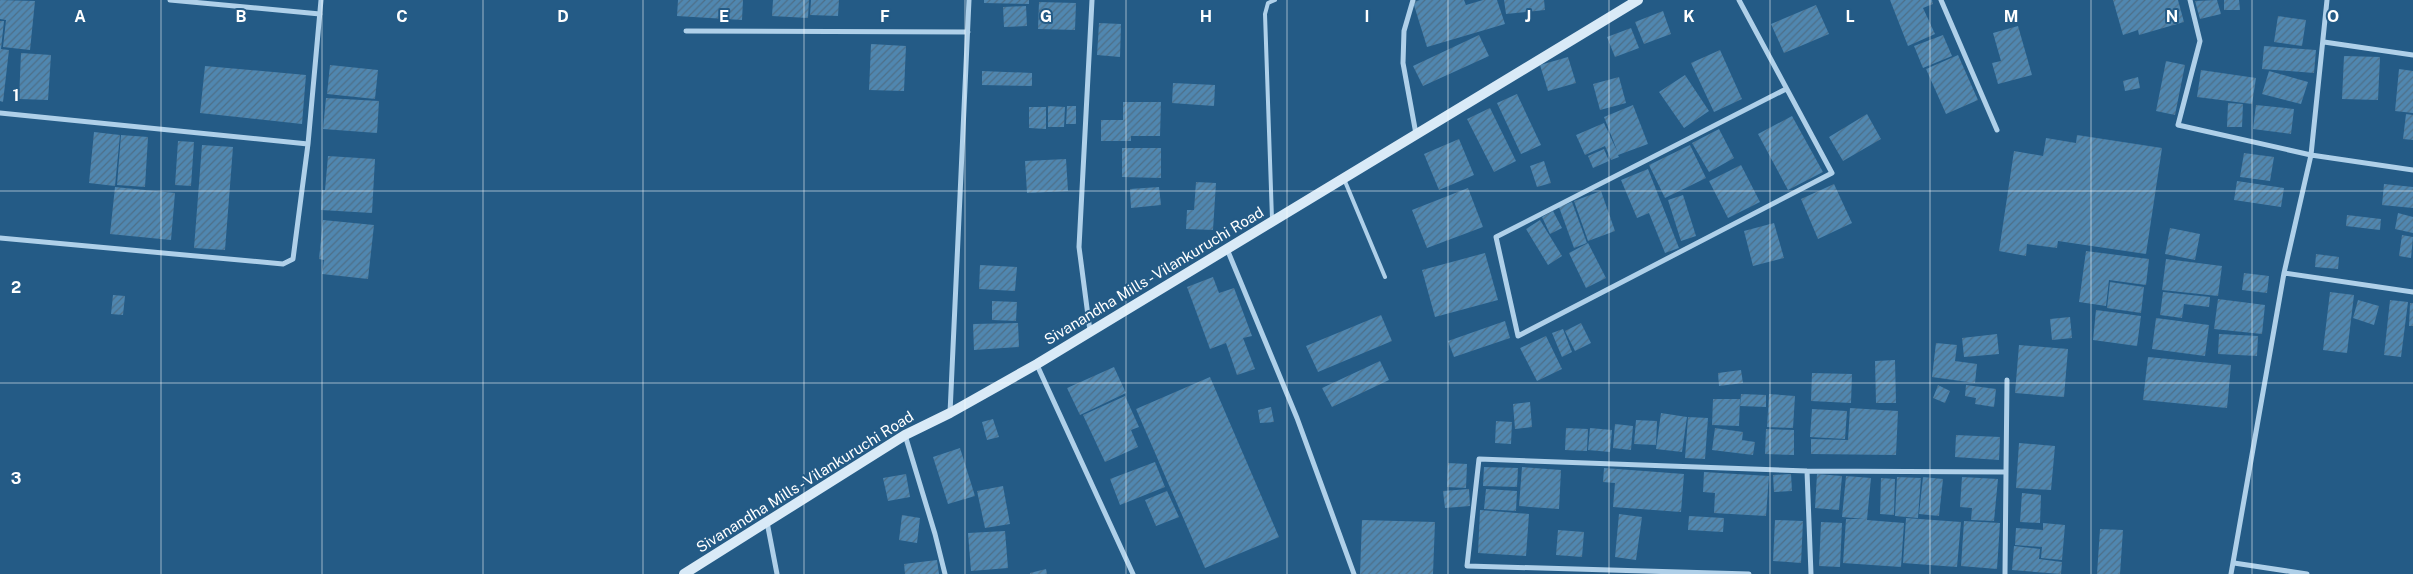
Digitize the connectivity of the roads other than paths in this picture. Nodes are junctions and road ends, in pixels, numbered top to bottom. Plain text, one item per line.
1 (170, 0) edge
2 (321, 0) edge
3 (970, 0) edge
4 (1092, 0) edge
5 (1275, 0) edge
6 (1413, 0) edge
7 (1638, 0) edge
8 (1739, 0) edge
9 (1941, 0) edge
10 (2190, 0) edge
11 (2328, 0) edge
12 (320, 14) junction
13 (686, 31) dead end
14 (968, 32) junction
15 (2324, 42) junction
16 (2413, 55) edge
17 (1786, 89) junction
18 (0, 113) edge
19 (1997, 130) dead end
20 (1416, 135) junction
21 (308, 144) junction
22 (2311, 155) junction
23 (2413, 170) edge
24 (1344, 178) junction
25 (1272, 222) junction
26 (0, 238) edge
27 (1227, 249) junction
28 (2284, 274) junction
29 (1385, 277) dead end
30 (2413, 292) edge
31 (1090, 332) junction
32 (1037, 364) junction
33 (2007, 380) dead end
34 (950, 413) junction
35 (905, 435) junction
36 (1806, 471) junction
37 (2006, 472) junction
38 (767, 522) junction
39 (2234, 563) junction
40 (1467, 566) junction
41 (688, 573) edge
42 (778, 574) edge
43 (945, 574) edge
44 (1132, 574) edge
45 (1354, 574) edge
46 (1466, 574) edge
47 (1749, 574) edge
48 (1811, 574) edge
49 (2005, 574) edge
50 (2231, 574) edge
51 (2307, 574) edge

1 - 12 street
2 - 12 street
3 - 14 street
4 - 31 street
5 - 25 lane
6 - 20 street
7 - 20 main road, Sivanandha Mills - Vilankuruchi Road
8 - 17 street
9 - 19 street
10 - 22 street
11 - 15 street
12 - 21 street
13 - 14 street
14 - 34 street
15 - 16 street
15 - 22 street
17 - 17 street
18 - 21 street
20 - 24 main road, Sivanandha Mills - Vilankuruchi Road
21 - 26 street
22 - 23 street
22 - 28 street
24 - 25 main road, Sivanandha Mills - Vilankuruchi Road
24 - 29 lane
25 - 27 main road, Sivanandha Mills - Vilankuruchi Road
27 - 31 main road, Sivanandha Mills - Vilankuruchi Road
27 - 45 street
28 - 30 street
28 - 39 street
31 - 32 main road, Sivanandha Mills - Vilankuruchi Road
32 - 34 main road, Sivanandha Mills - Vilankuruchi Road
32 - 44 street
33 - 37 street
34 - 35 main road, Sivanandha Mills - Vilankuruchi Road
35 - 38 main road, Sivanandha Mills - Vilankuruchi Road
35 - 43 street
36 - 37 street
36 - 40 street
36 - 48 street
37 - 49 street
38 - 41 main road, Sivanandha Mills - Vilankuruchi Road
38 - 42 street
39 - 50 street
39 - 51 street
40 - 46 street
40 - 47 street

